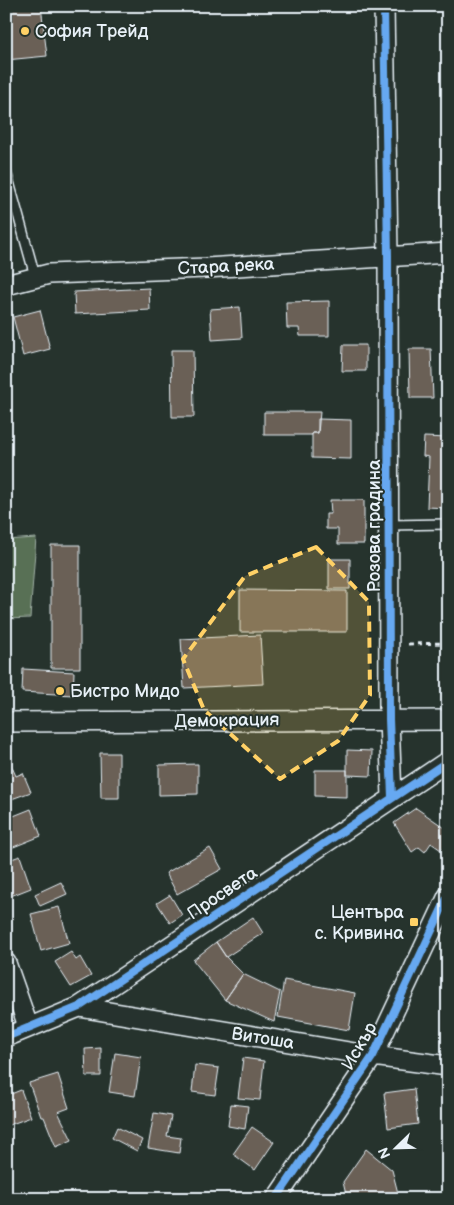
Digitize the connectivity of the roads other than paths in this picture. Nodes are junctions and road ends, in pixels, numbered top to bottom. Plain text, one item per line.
1 (384, 6) edge
2 (6, 171) edge
3 (448, 253) edge
4 (388, 255) junction
5 (35, 276) junction
6 (6, 285) edge
7 (448, 524) edge
8 (389, 525) junction
9 (390, 718) junction
10 (448, 720) edge
11 (6, 722) edge
12 (448, 761) edge
13 (392, 797) junction
14 (448, 896) edge
15 (6, 962) edge
16 (79, 1008) junction
17 (28, 1026) junction
18 (6, 1037) edge
19 (373, 1056) junction
20 (448, 1066) edge
21 (276, 1199) edge

1 - 4 street, Розова градина
2 - 5 lane
3 - 4 street, Стара река
4 - 5 street, Стара река
4 - 8 street, Розова градина
5 - 6 street, Стара река
7 - 8 lane
8 - 9 street, Розова градина
9 - 10 street, Демокрация
9 - 11 street, Демокрация
9 - 13 street, Розова градина
12 - 13 street, Просвета
13 - 16 street, Просвета
14 - 19 street, Искър
15 - 17 street
16 - 17 street, Просвета
16 - 19 street, Витоша
17 - 18 street, Просвета
19 - 20 street, Витоша
19 - 21 street, Искър

